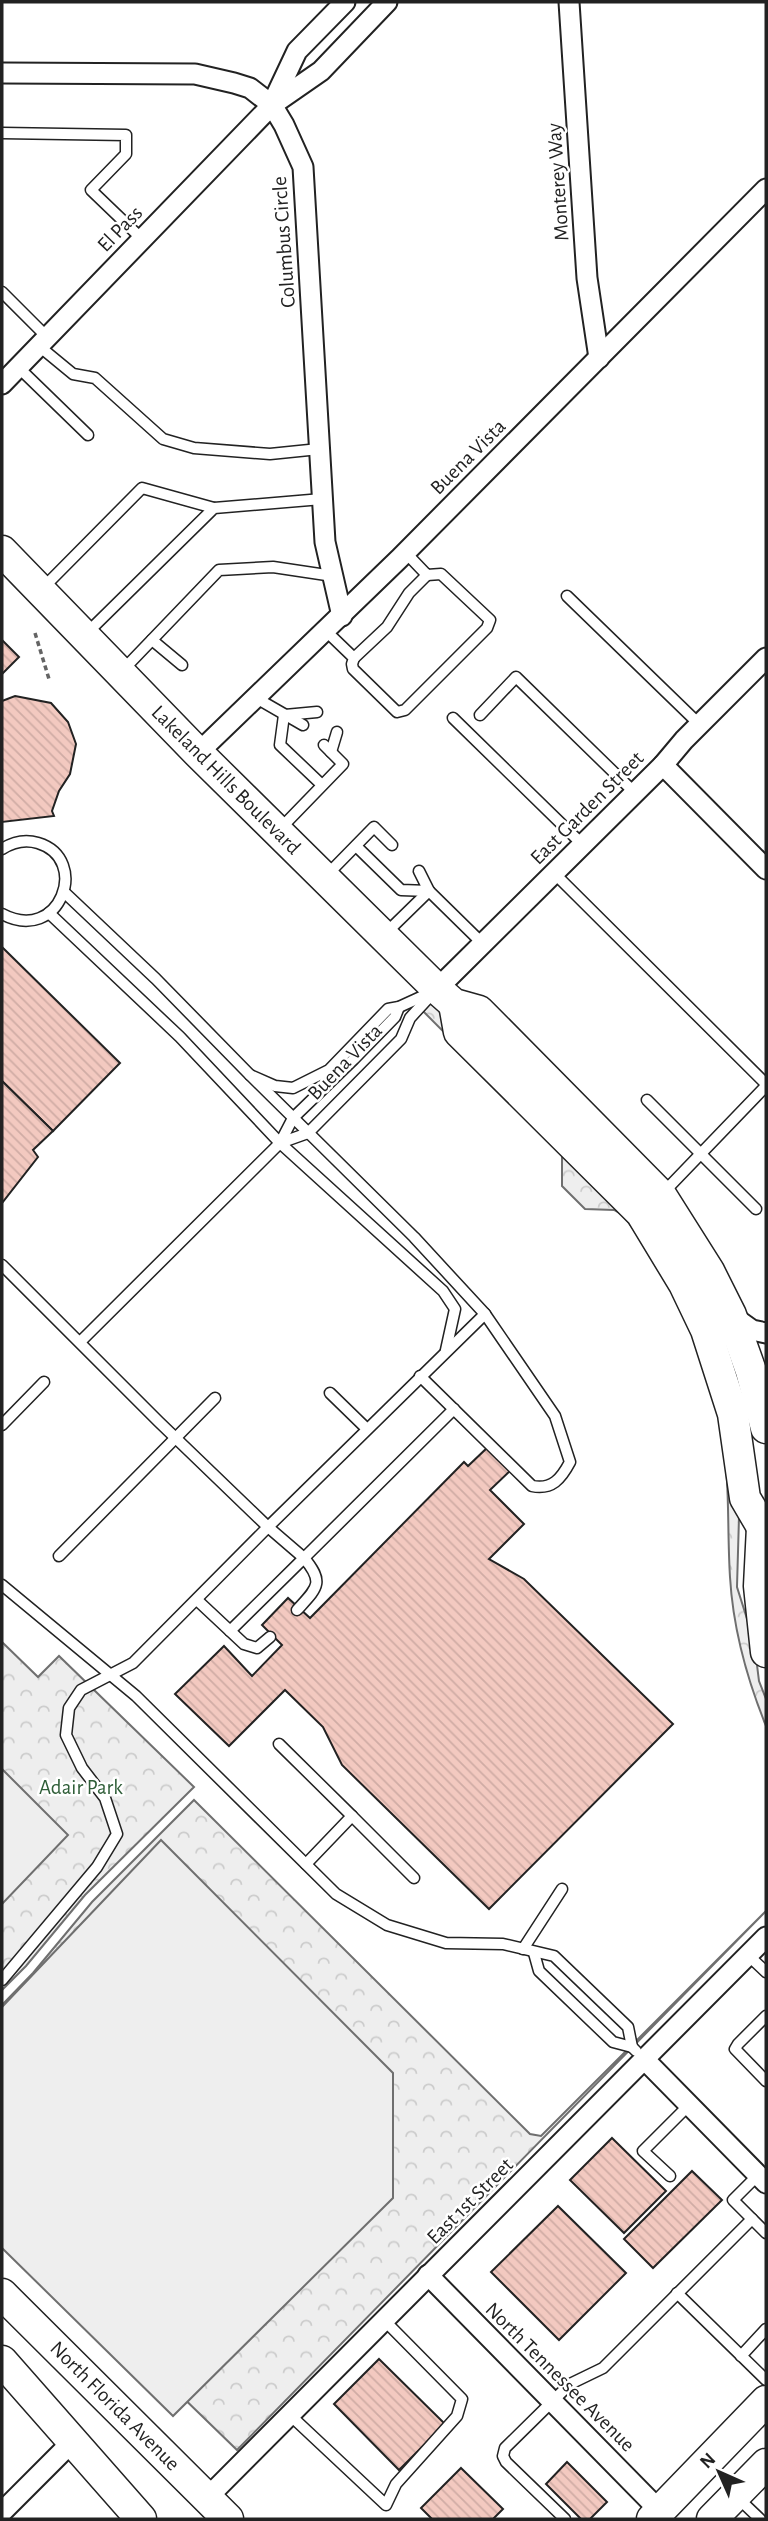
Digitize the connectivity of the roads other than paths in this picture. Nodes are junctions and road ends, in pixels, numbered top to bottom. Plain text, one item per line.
1 (345, 2) edge
2 (387, 2) edge
3 (569, 2) edge
4 (2, 72) edge
5 (272, 105) junction
6 (2, 133) edge
7 (766, 189) edge
8 (142, 239) junction
9 (2, 292) edge
10 (43, 342) junction
11 (599, 358) junction
12 (18, 367) junction
13 (2, 384) edge
14 (88, 435) dead end
15 (319, 449) junction
16 (322, 499) junction
17 (214, 508) junction
18 (2, 551) edge
19 (406, 553) junction
20 (427, 575) junction
21 (333, 576) junction
22 (40, 591) junction
23 (567, 596) dead end
24 (342, 616) junction
25 (326, 631) junction
26 (84, 636) junction
27 (152, 640) junction
28 (354, 659) junction
29 (765, 662) edge
30 (182, 665) dead end
31 (121, 673) junction
32 (256, 698) junction
33 (317, 712) dead end
34 (284, 715) junction
35 (480, 715) dead end
36 (453, 718) dead end
37 (303, 725) dead end
38 (700, 725) junction
39 (337, 732) dead end
40 (198, 753) junction
41 (663, 765) junction
42 (322, 785) junction
43 (635, 793) junction
44 (278, 831) junction
45 (392, 845) dead end
46 (583, 845) junction
47 (356, 846) junction
48 (2, 849) edge
49 (766, 869) edge
50 (419, 871) dead end
51 (554, 873) junction
52 (324, 877) junction
53 (429, 891) junction
54 (64, 892) junction
55 (2, 914) edge
56 (49, 914) junction
57 (384, 936) junction
58 (483, 944) junction
59 (446, 997) junction
60 (399, 1007) junction
61 (250, 1075) junction
62 (766, 1085) edge
63 (647, 1100) dead end
64 (293, 1118) junction
65 (308, 1133) junction
66 (280, 1143) junction
67 (702, 1155) junction
68 (661, 1195) junction
69 (756, 1209) dead end
70 (2, 1265) edge
71 (485, 1314) junction
72 (731, 1315) junction
73 (766, 1333) edge
74 (80, 1342) junction
75 (446, 1351) junction
76 (420, 1376) junction
77 (766, 1376) edge
78 (44, 1382) dead end
79 (330, 1393) dead end
80 (215, 1398) dead end
81 (454, 1409) junction
82 (765, 1419) edge
83 (2, 1425) edge
84 (367, 1429) junction
85 (175, 1438) junction
86 (764, 1522) edge
87 (268, 1527) junction
88 (59, 1556) dead end
89 (304, 1558) junction
90 (2, 1585) edge
91 (197, 1600) junction
92 (297, 1610) dead end
93 (230, 1631) junction
94 (270, 1637) dead end
95 (766, 1651) edge
96 (110, 1675) junction
97 (279, 1744) dead end
98 (352, 1816) junction
99 (306, 1864) junction
100 (414, 1878) dead end
101 (562, 1889) dead end
102 (766, 1937) edge
103 (523, 1949) junction
104 (534, 1953) junction
105 (748, 1955) junction
106 (766, 1972) edge
107 (2, 1980) edge
108 (766, 2016) edge
109 (639, 2053) junction
110 (766, 2081) edge
111 (690, 2105) junction
112 (670, 2176) dead end
113 (762, 2179) edge
114 (752, 2219) junction
115 (766, 2233) edge
116 (428, 2275) junction
117 (2, 2294) edge
118 (677, 2294) junction
119 (2, 2312) edge
120 (384, 2319) junction
121 (766, 2329) edge
122 (741, 2356) junction
123 (2, 2361) edge
124 (766, 2380) edge
125 (552, 2402) junction
126 (766, 2402) edge
127 (290, 2415) junction
128 (72, 2442) junction
129 (766, 2464) edge
130 (736, 2495) junction
131 (207, 2509) edge
132 (2, 2512) edge
133 (656, 2515) edge
134 (141, 2519) edge
135 (228, 2519) edge
136 (565, 2519) edge
137 (712, 2519) edge
138 (760, 2519) edge

1 - 5 street, El Pass
2 - 5 street, El Pass
3 - 11 street, Monterey Way
4 - 5 street, Columbus Circle
5 - 8 street, El Pass
5 - 15 street, Columbus Circle
6 - 8 lane
7 - 11 street, Buena Vista
8 - 10 street, El Pass
9 - 10 lane
10 - 12 street, El Pass
10 - 15 lane
11 - 19 street, Buena Vista
12 - 13 street, El Pass
12 - 14 lane
15 - 16 street, Columbus Circle
16 - 17 lane
16 - 21 street, Columbus Circle
17 - 22 lane
17 - 26 lane
18 - 22 main road, Lakeland Hills Boulevard
19 - 20 lane
19 - 24 street, Buena Vista
20 - 28 lane
20 - 28 lane
21 - 24 street, Columbus Circle
21 - 27 lane
22 - 26 main road, Lakeland Hills Boulevard
23 - 38 lane
24 - 25 street, Buena Vista
25 - 28 lane
25 - 32 street, Buena Vista
26 - 31 main road, Lakeland Hills Boulevard
27 - 30 lane
27 - 31 lane
29 - 38 street, East Garden Street
31 - 40 main road, Lakeland Hills Boulevard
32 - 34 lane
32 - 40 street, Buena Vista
33 - 34 lane
34 - 37 lane
34 - 42 lane
35 - 43 lane
36 - 46 lane
38 - 41 street, East Garden Street
39 - 42 lane
40 - 44 main road, Lakeland Hills Boulevard
41 - 43 street, East Garden Street
41 - 49 street
42 - 44 lane
43 - 46 street, East Garden Street
44 - 52 main road, Lakeland Hills Boulevard
45 - 47 lane
46 - 51 street, East Garden Street
47 - 52 lane
47 - 53 lane
48 - 54 lane
50 - 53 lane
51 - 58 street, East Garden Street
51 - 62 lane
52 - 57 main road, Lakeland Hills Boulevard
53 - 57 lane
53 - 58 lane
54 - 56 lane
54 - 61 lane
55 - 56 lane
56 - 66 lane
57 - 59 main road, Lakeland Hills Boulevard
58 - 59 street, East Garden Street
59 - 60 lane
59 - 65 lane, Buena Vista
59 - 68 main road, Lakeland Hills Boulevard
59 - 86 main road, Lakeland Hills Boulevard
60 - 61 lane
60 - 64 lane
61 - 64 lane
62 - 67 lane
63 - 67 lane
64 - 65 lane
64 - 66 lane
65 - 66 lane
65 - 71 lane
66 - 74 lane
66 - 75 lane
67 - 68 lane
67 - 69 lane
68 - 72 main road, Lakeland Hills Boulevard
70 - 74 lane
71 - 75 lane
71 - 81 lane
72 - 73 street
72 - 82 main road, Lakeland Hills Boulevard
74 - 85 lane
75 - 76 lane
76 - 81 lane
76 - 84 lane
77 - 82 street
78 - 83 lane
79 - 84 lane
80 - 85 lane
81 - 89 lane
84 - 87 lane
85 - 87 lane
85 - 88 lane
86 - 95 main road, Lakeland Hills Boulevard
87 - 89 lane
87 - 91 lane
89 - 92 lane
89 - 93 lane
90 - 96 lane
91 - 93 lane
91 - 96 lane
93 - 94 lane
96 - 99 lane
96 - 107 lane
97 - 98 lane
98 - 99 lane
98 - 100 lane
99 - 103 lane
101 - 103 lane
102 - 105 street, East 1st Street
103 - 104 lane
104 - 109 lane
104 - 109 lane
105 - 106 lane
105 - 109 street, East 1st Street
108 - 110 lane
109 - 111 street
109 - 116 street, East 1st Street
111 - 112 lane
111 - 113 street
113 - 114 lane
114 - 115 lane
114 - 118 lane
116 - 120 street, East 1st Street
116 - 125 street, North Tennessee Avenue
117 - 131 main road, North Florida Avenue
118 - 122 lane
118 - 125 lane
119 - 131 main road
120 - 127 street, East 1st Street
120 - 127 lane
121 - 122 lane
122 - 124 lane
123 - 128 main road
125 - 133 street, North Tennessee Avenue
125 - 136 lane
126 - 133 main road
127 - 131 street, East 1st Street
128 - 132 street
128 - 134 main road
129 - 130 main road
130 - 137 main road
130 - 138 lane
131 - 135 main road, North Florida Avenue

